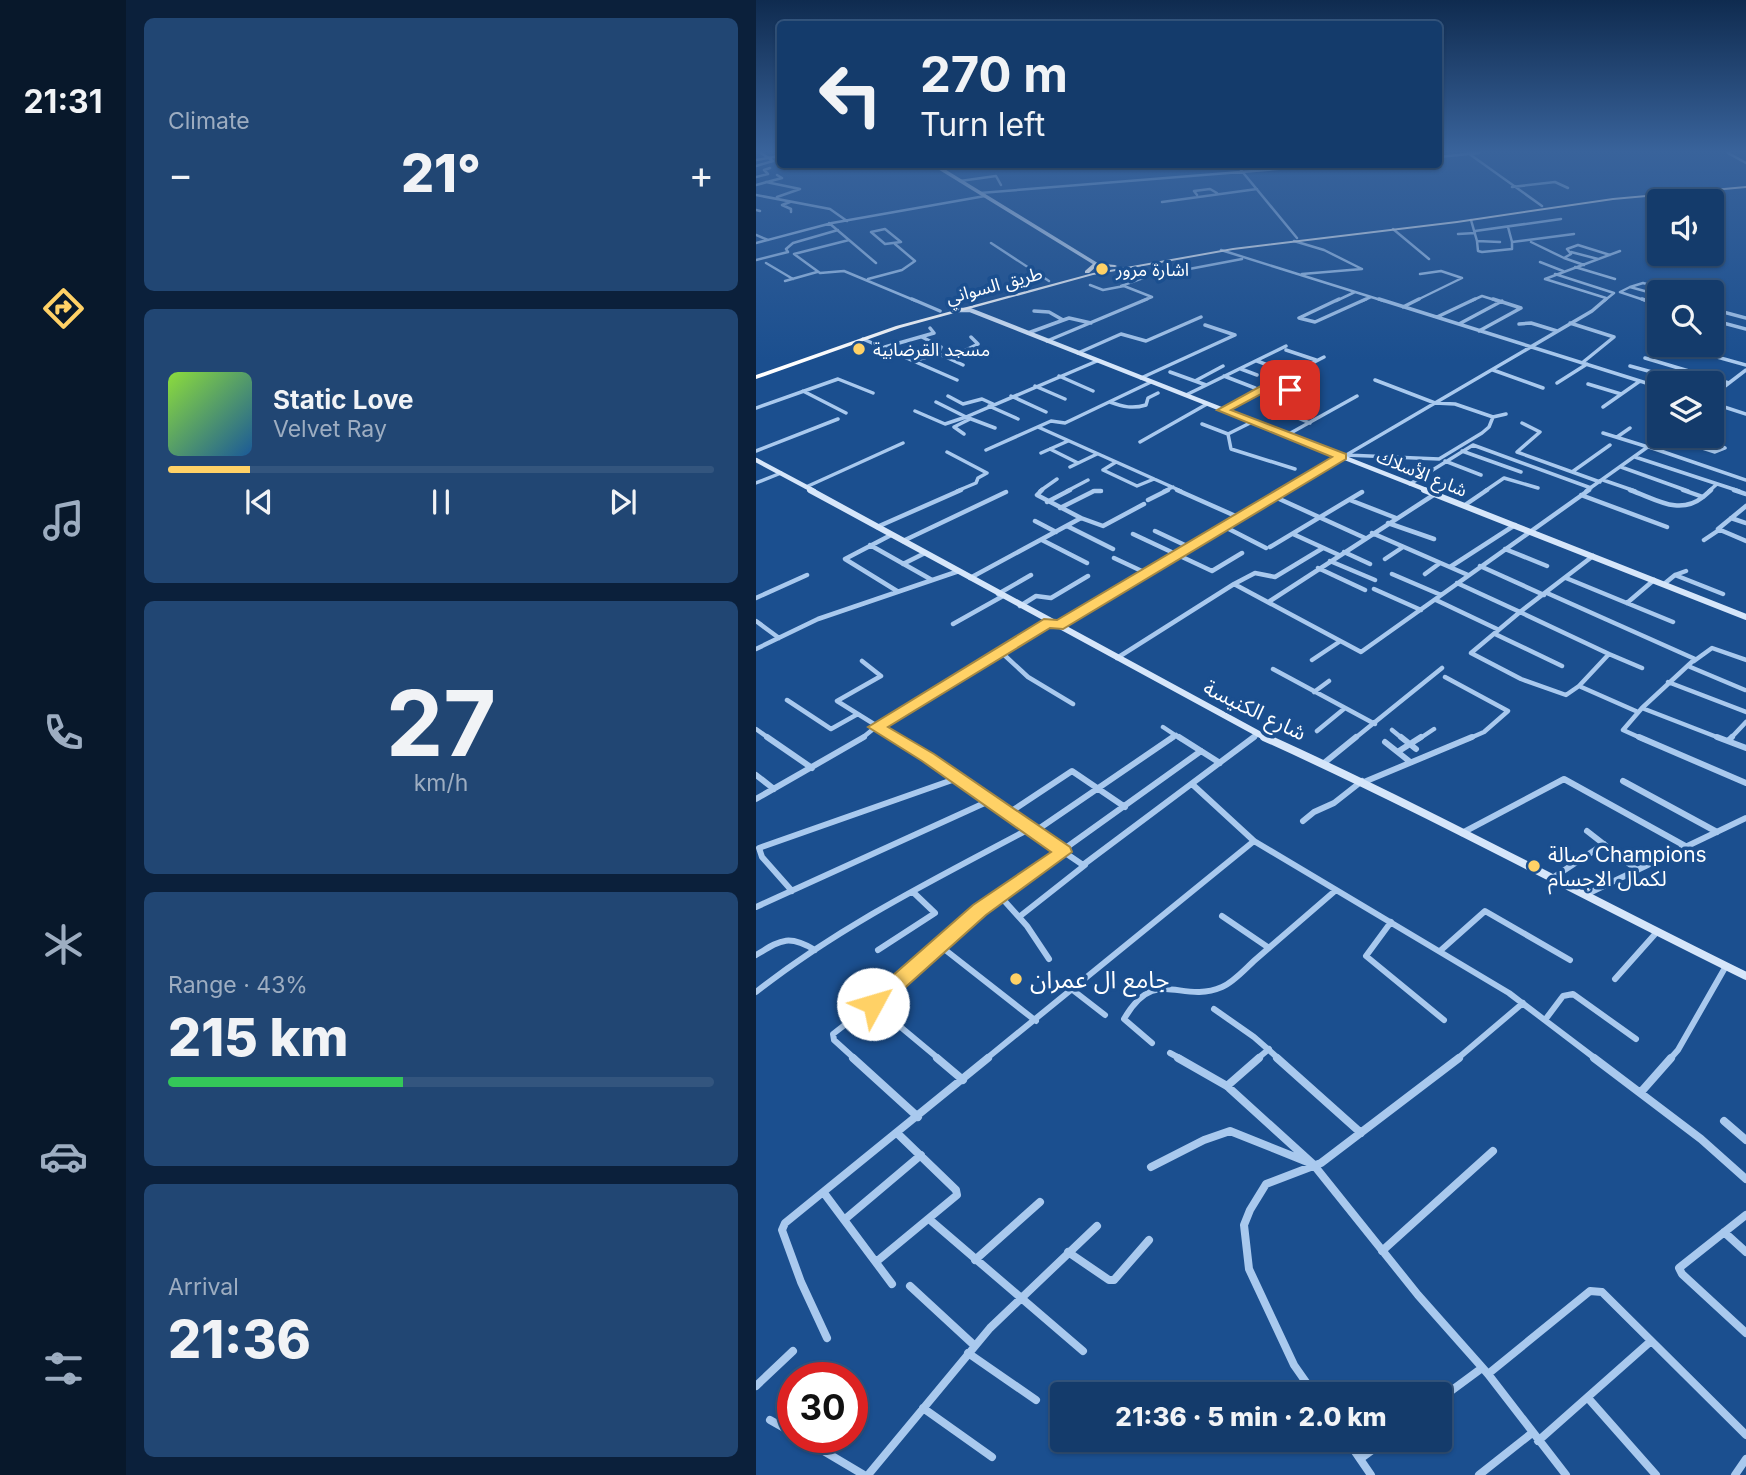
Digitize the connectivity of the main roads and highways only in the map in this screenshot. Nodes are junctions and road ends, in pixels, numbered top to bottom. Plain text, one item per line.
1 (1026, 222) edge
2 (1423, 222) edge
3 (1455, 222) edge
4 (1295, 239) junction
5 (1241, 246) junction
6 (1096, 264) junction
7 (1124, 265) junction
8 (1086, 272) junction
9 (970, 308) junction
10 (756, 375) edge
11 (756, 460) edge
12 (1746, 617) edge
13 (1746, 976) edge

1 - 6 main road
2 - 4 highway, طريق السواني
3 - 4 highway, طريق السواني
4 - 5 highway, طريق السواني
5 - 7 highway, طريق السواني
5 - 9 highway, طريق السواني
6 - 7 highway
6 - 8 highway
7 - 8 highway, طريق السواني
8 - 10 highway, طريق السواني
9 - 10 highway, طريق السواني
9 - 12 main road, شارع الأسلاك
11 - 13 main road, شارع الكنيسة

